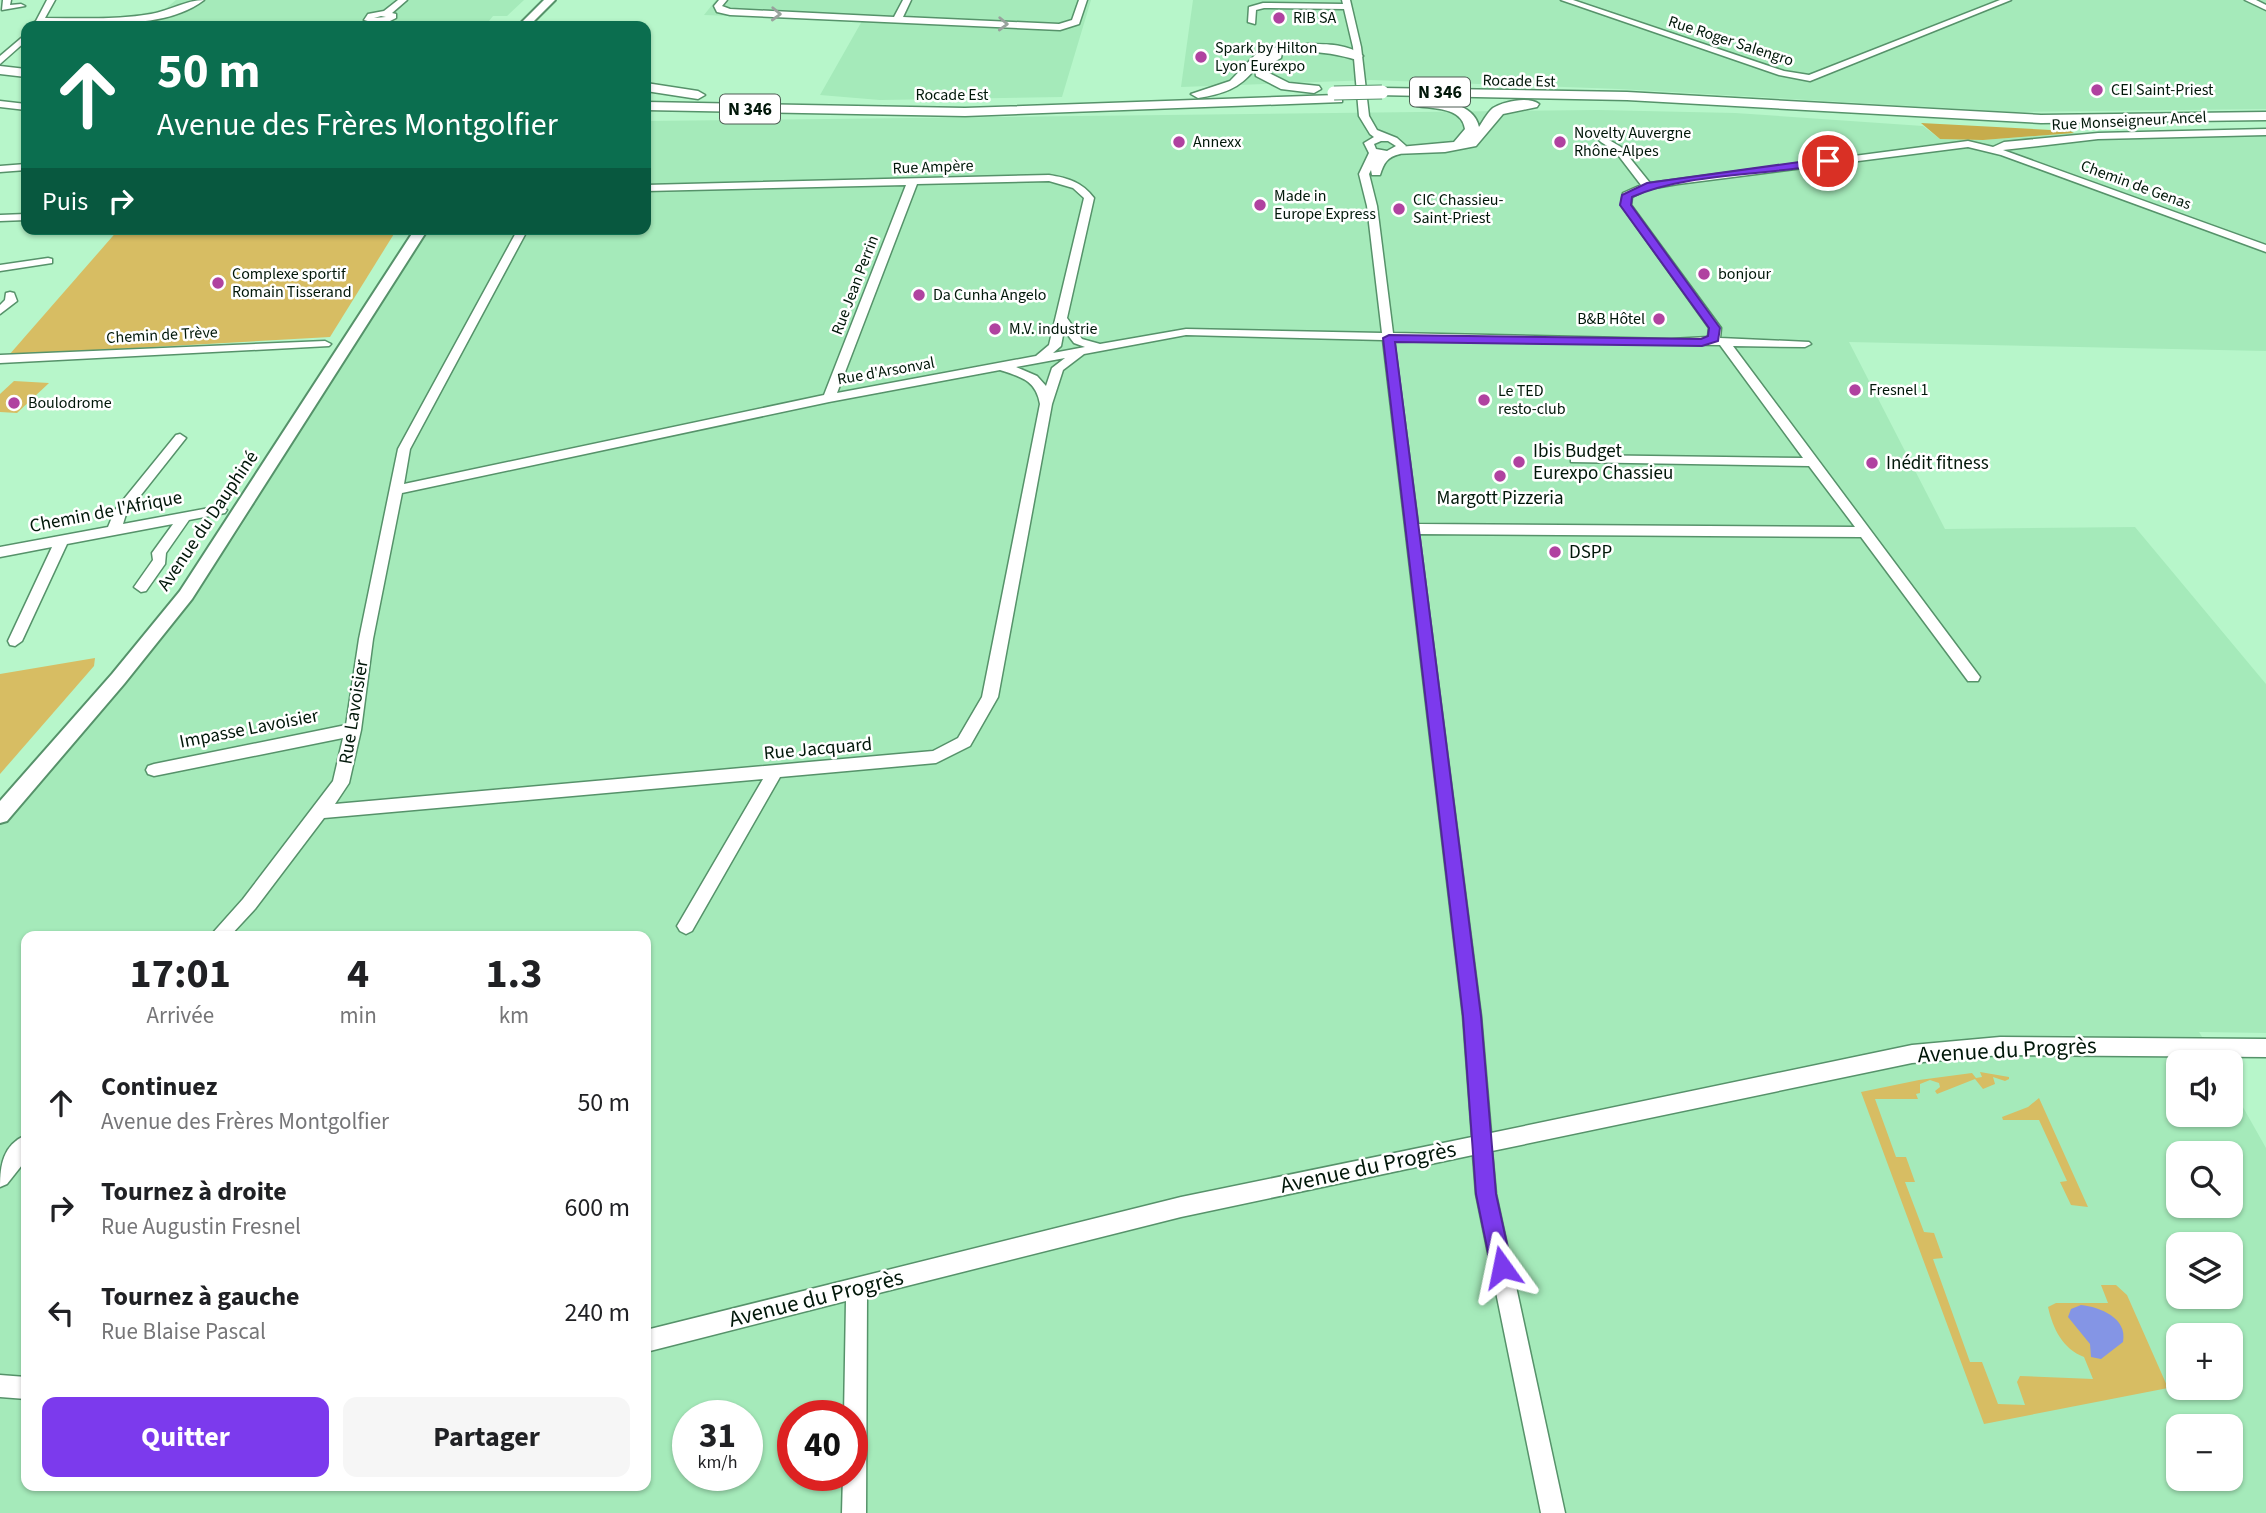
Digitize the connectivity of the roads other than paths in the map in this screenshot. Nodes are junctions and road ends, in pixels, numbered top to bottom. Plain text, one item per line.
1 (7, 0) edge
2 (200, 0) edge
3 (403, 0) edge
4 (723, 0) edge
5 (907, 0) edge
6 (1083, 0) edge
7 (1565, 0) edge
8 (2007, 0) edge
9 (2249, 0) edge
10 (547, 3) edge
11 (1347, 3) edge
12 (49, 5) edge
13 (22, 6) dead end
14 (2266, 8) edge
15 (387, 13) dead end
16 (897, 20) junction
17 (40, 21) edge
18 (67, 21) edge
19 (528, 21) edge
20 (534, 21) edge
21 (1252, 22) dead end
22 (1347, 31) junction
23 (21, 42) edge
24 (1327, 51) junction
25 (1355, 52) junction
26 (3, 58) edge
27 (0, 70) edge
28 (1351, 70) junction
29 (21, 72) edge
30 (0, 76) edge
31 (21, 78) edge
32 (651, 88) edge
33 (1383, 95) junction
34 (1336, 96) junction
35 (651, 100) edge
36 (1144, 101) junction
37 (1680, 103) junction
38 (0, 104) edge
39 (21, 106) edge
40 (651, 106) edge
41 (823, 106) junction
42 (854, 112) junction
43 (2266, 116) edge
44 (651, 117) edge
45 (2266, 122) edge
46 (2266, 132) edge
47 (1383, 138) junction
48 (1604, 140) dead end
49 (1373, 147) junction
50 (1395, 149) junction
51 (1994, 150) junction
52 (21, 167) edge
53 (0, 169) edge
54 (912, 183) junction
55 (1647, 186) junction
56 (651, 188) edge
57 (1372, 206) junction
58 (21, 217) edge
59 (0, 218) edge
60 (418, 235) edge
61 (520, 235) edge
62 (2266, 249) edge
63 (48, 261) dead end
64 (0, 268) edge
65 (10, 295) dead end
66 (0, 311) edge
67 (1063, 320) junction
68 (1389, 338) junction
69 (1719, 340) junction
70 (325, 344) dead end
71 (1805, 344) dead end
72 (1104, 347) junction
73 (1088, 350) junction
74 (0, 359) edge
75 (1033, 360) junction
76 (998, 368) junction
77 (828, 398) junction
78 (1046, 404) junction
79 (180, 438) dead end
80 (1576, 459) dead end
81 (1814, 462) junction
82 (395, 490) junction
83 (220, 510) dead end
84 (186, 516) junction
85 (114, 529) junction
86 (1412, 529) junction
87 (1864, 531) junction
88 (62, 540) junction
89 (0, 552) edge
90 (141, 587) dead end
91 (15, 641) dead end
92 (1973, 677) dead end
93 (353, 730) junction
94 (154, 770) dead end
95 (775, 772) junction
96 (322, 811) junction
97 (0, 815) edge
98 (686, 926) dead end
99 (224, 931) edge
100 (2266, 1048) edge
101 (1481, 1143) junction
102 (21, 1151) edge
103 (0, 1177) edge
104 (857, 1288) junction
105 (651, 1340) edge
106 (0, 1386) edge
107 (21, 1388) edge
108 (854, 1513) edge
109 (1553, 1513) edge

1 - 13 street
2 - 18 street
3 - 15 street
4 -> 16 street
5 - 16 street
16 -> 6 street
7 - 8 street, Rue Roger Salengro
9 - 14 street
10 - 19 main road
10 - 20 main road
11 - 21 street
11 - 22 street
11 - 25 street
12 - 17 street
22 - 24 highway
22 - 25 street
23 - 26 street
24 - 25 highway
24 - 28 highway
24 - 34 highway
24 - 36 highway
25 - 28 street
25 - 47 street
27 - 29 highway
28 - 49 street
30 - 31 highway
32 - 41 highway
33 - 34 highway
33 - 37 highway, Rocade Est / N 346
33 - 43 highway, Rocade Est / N 346
33 - 50 highway
34 - 36 highway, Rocade Est / N 346
34 - 42 highway, Rocade Est / N 346
35 - 41 highway, Rocade Est / N 346
36 - 41 highway, Rocade Est / N 346
37 - 45 highway, Rocade Est / N 346
37 - 50 highway
38 - 39 street
40 - 42 highway, Rocade Est / N 346
42 - 44 highway
46 - 51 street, Rue Monseigneur Ancel
47 - 49 street
47 - 50 street
48 - 55 street
49 - 50 street
49 - 57 street
50 - 57 street
51 - 55 street
51 - 62 street, Chemin de Genas
52 - 53 street
54 - 56 street, Rue Ampère
54 - 67 street, Rue Ampère
54 - 77 street, Rue Jean Perrin
55 - 69 street
57 - 68 street
58 - 59 street
60 - 97 main road, Avenue du Dauphiné
61 - 82 street
63 - 64 street
65 - 66 street
67 - 72 street
67 - 75 street, Rue Ampère
68 - 69 street, Rue d'Arsonval
68 - 72 street, Rue d'Arsonval
68 - 86 street
69 - 71 street, Rue d'Arsonval
69 - 81 street
70 - 74 street, Chemin de Trève
72 - 73 street, Rue d'Arsonval
73 - 75 street, Rue d'Arsonval
73 - 78 street, Rue Jacquard
75 - 76 street, Rue d'Arsonval
76 - 77 street, Rue d'Arsonval
76 - 78 street
77 - 82 street, Rue d'Arsonval
78 - 95 street, Rue Jacquard
79 - 85 street
80 - 81 street
81 - 87 street
82 - 93 street, Rue Lavoisier
83 - 84 street, Chemin de l'Afrique
84 - 85 street, Chemin de l'Afrique
84 - 90 street
85 - 88 street, Chemin de l'Afrique
86 - 87 street
86 - 101 street
87 - 92 street
88 - 89 street, Chemin de l'Afrique
88 - 91 street
93 - 94 street, Impasse Lavoisier
93 - 96 street, Rue Lavoisier
95 - 96 street, Rue Jacquard
95 - 98 street
96 - 99 street, Rue Lavoisier
100 - 101 street, Avenue du Progrès
101 - 104 street, Avenue du Progrès
101 - 109 street
102 - 103 street
104 - 105 street, Avenue du Progrès
104 - 108 street
106 - 107 street

